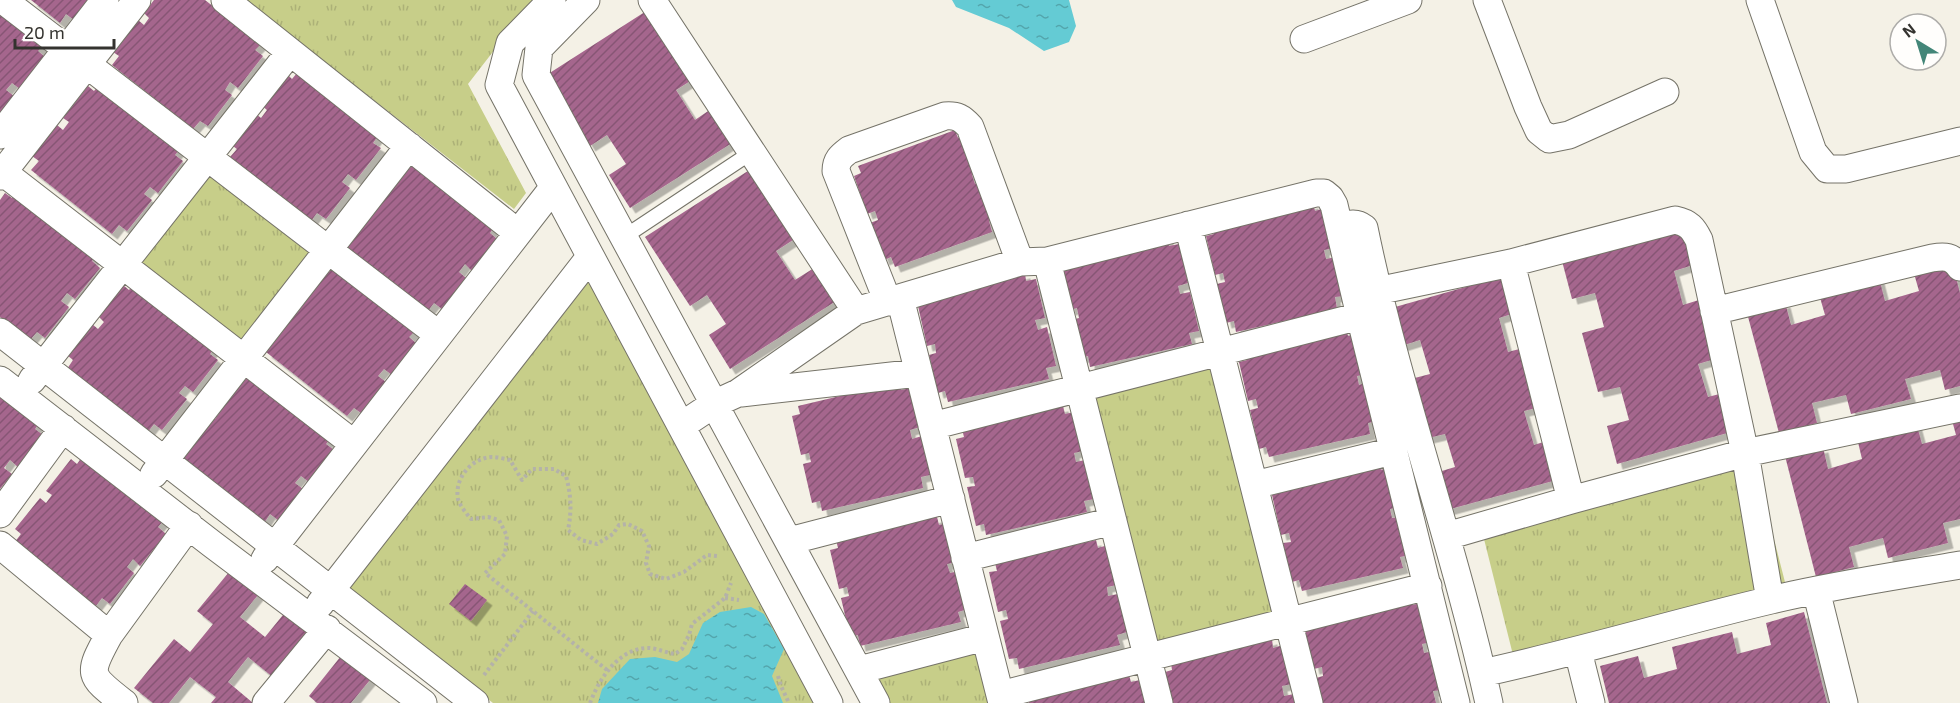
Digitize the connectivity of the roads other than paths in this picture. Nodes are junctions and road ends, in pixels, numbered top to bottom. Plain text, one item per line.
1 (3, 0) edge
2 (105, 0) edge
3 (137, 0) edge
4 (225, 0) edge
5 (552, 0) edge
6 (586, 0) edge
7 (652, 0) edge
8 (1408, 0) edge
9 (1487, 0) edge
10 (1760, 0) edge
11 (1304, 39) dead end
12 (290, 52) junction
13 (77, 57) junction
14 (1665, 92) dead end
15 (0, 135) edge
16 (1960, 141) edge
17 (409, 146) junction
18 (752, 152) junction
19 (208, 157) junction
20 (1, 173) edge
21 (553, 188) junction
22 (1188, 225) junction
23 (1340, 226) junction
24 (518, 233) junction
25 (624, 237) junction
26 (328, 250) junction
27 (590, 257) junction
28 (1047, 261) junction
29 (1020, 262) junction
30 (1511, 263) junction
31 (123, 265) junction
32 (1960, 267) edge
33 (1377, 291) junction
34 (894, 300) junction
35 (856, 311) junction
36 (1714, 311) junction
37 (1360, 316) junction
38 (0, 332) edge
39 (439, 335) junction
40 (1220, 352) junction
41 (244, 359) junction
42 (44, 366) junction
43 (918, 373) junction
44 (10, 387) edge
45 (1079, 388) junction
46 (726, 398) junction
47 (1960, 408) edge
48 (681, 426) junction
49 (932, 426) junction
50 (63, 428) junction
51 (354, 444) junction
52 (1393, 452) junction
53 (1745, 453) junction
54 (164, 460) junction
55 (1254, 485) junction
56 (143, 489) junction
57 (951, 499) junction
58 (1570, 500) junction
59 (0, 514) edge
60 (1113, 521) junction
61 (189, 525) junction
62 (1447, 536) junction
63 (789, 541) junction
64 (0, 545) edge
65 (274, 546) junction
66 (965, 558) junction
67 (1960, 565) edge
68 (254, 575) junction
69 (1428, 586) junction
70 (331, 590) junction
71 (1816, 590) junction
72 (1770, 600) junction
73 (1288, 620) junction
74 (319, 623) junction
75 (109, 635) junction
76 (985, 637) junction
77 (1578, 651) junction
78 (1147, 657) junction
79 (859, 670) junction
80 (1482, 673) junction
81 (1001, 699) edge
82 (472, 700) edge
83 (123, 703) edge
84 (266, 703) edge
85 (423, 703) edge
86 (829, 703) edge
87 (876, 703) edge
88 (1159, 703) edge
89 (1309, 703) edge
90 (1456, 703) edge
91 (1489, 703) edge
92 (1591, 703) edge
93 (1844, 703) edge

1 - 13 street
2 - 13 street
3 - 13 street
4 - 12 street
5 - 21 street
6 - 25 street
7 - 18 street
8 - 11 street
9 - 14 street
10 - 16 street
12 - 17 street
12 - 19 street
13 - 15 street
13 - 19 street
13 - 20 street
17 - 24 street
17 - 26 street
18 - 25 lane
18 - 35 street
19 - 26 street
19 - 31 street
20 - 31 street
21 - 24 street
21 - 27 street
22 - 23 street
22 - 28 street
22 - 40 street
23 - 33 street
23 - 37 street
24 - 39 street
25 - 46 street
26 - 39 street
26 - 41 street
27 - 48 street
27 - 70 street
28 - 29 street
28 - 45 street
29 - 34 street
29 - 34 street
30 - 33 street
30 - 36 street
30 - 58 street
31 - 41 street
31 - 42 street
32 - 36 street
33 - 62 street
34 - 35 street
34 - 43 street
35 - 46 street
36 - 53 street
37 - 40 street
37 - 52 street
38 - 42 street
39 - 51 street
40 - 45 street
40 - 55 street
41 - 51 street
41 - 54 street
42 - 44 street
42 - 54 street
43 - 46 street
43 - 49 street
44 - 50 street
45 - 49 street
45 - 60 street
46 - 48 street
46 - 63 street
47 - 53 street
48 - 86 street
49 - 57 street
50 - 56 street
50 - 59 street
51 - 65 street
52 - 55 street
52 - 69 street
53 - 58 street
53 - 72 street
54 - 56 street
54 - 65 street
55 - 73 street
56 - 61 street
57 - 63 street
57 - 66 street
58 - 62 street
60 - 66 street
60 - 78 street
61 - 68 street
61 - 75 street
62 - 80 street
63 - 79 street
64 - 75 street
65 - 68 street
65 - 70 street
66 - 76 street
67 - 71 street
68 - 74 street
69 - 73 street
69 - 90 street
70 - 74 street
70 - 82 street
71 - 72 street
71 - 93 street
72 - 77 street
73 - 78 street
73 - 89 street
74 - 84 street
74 - 85 street
75 - 83 street
76 - 79 street
76 - 81 street
77 - 80 street
77 - 92 street
78 - 81 street
78 - 88 street
79 - 87 street
80 - 91 street

